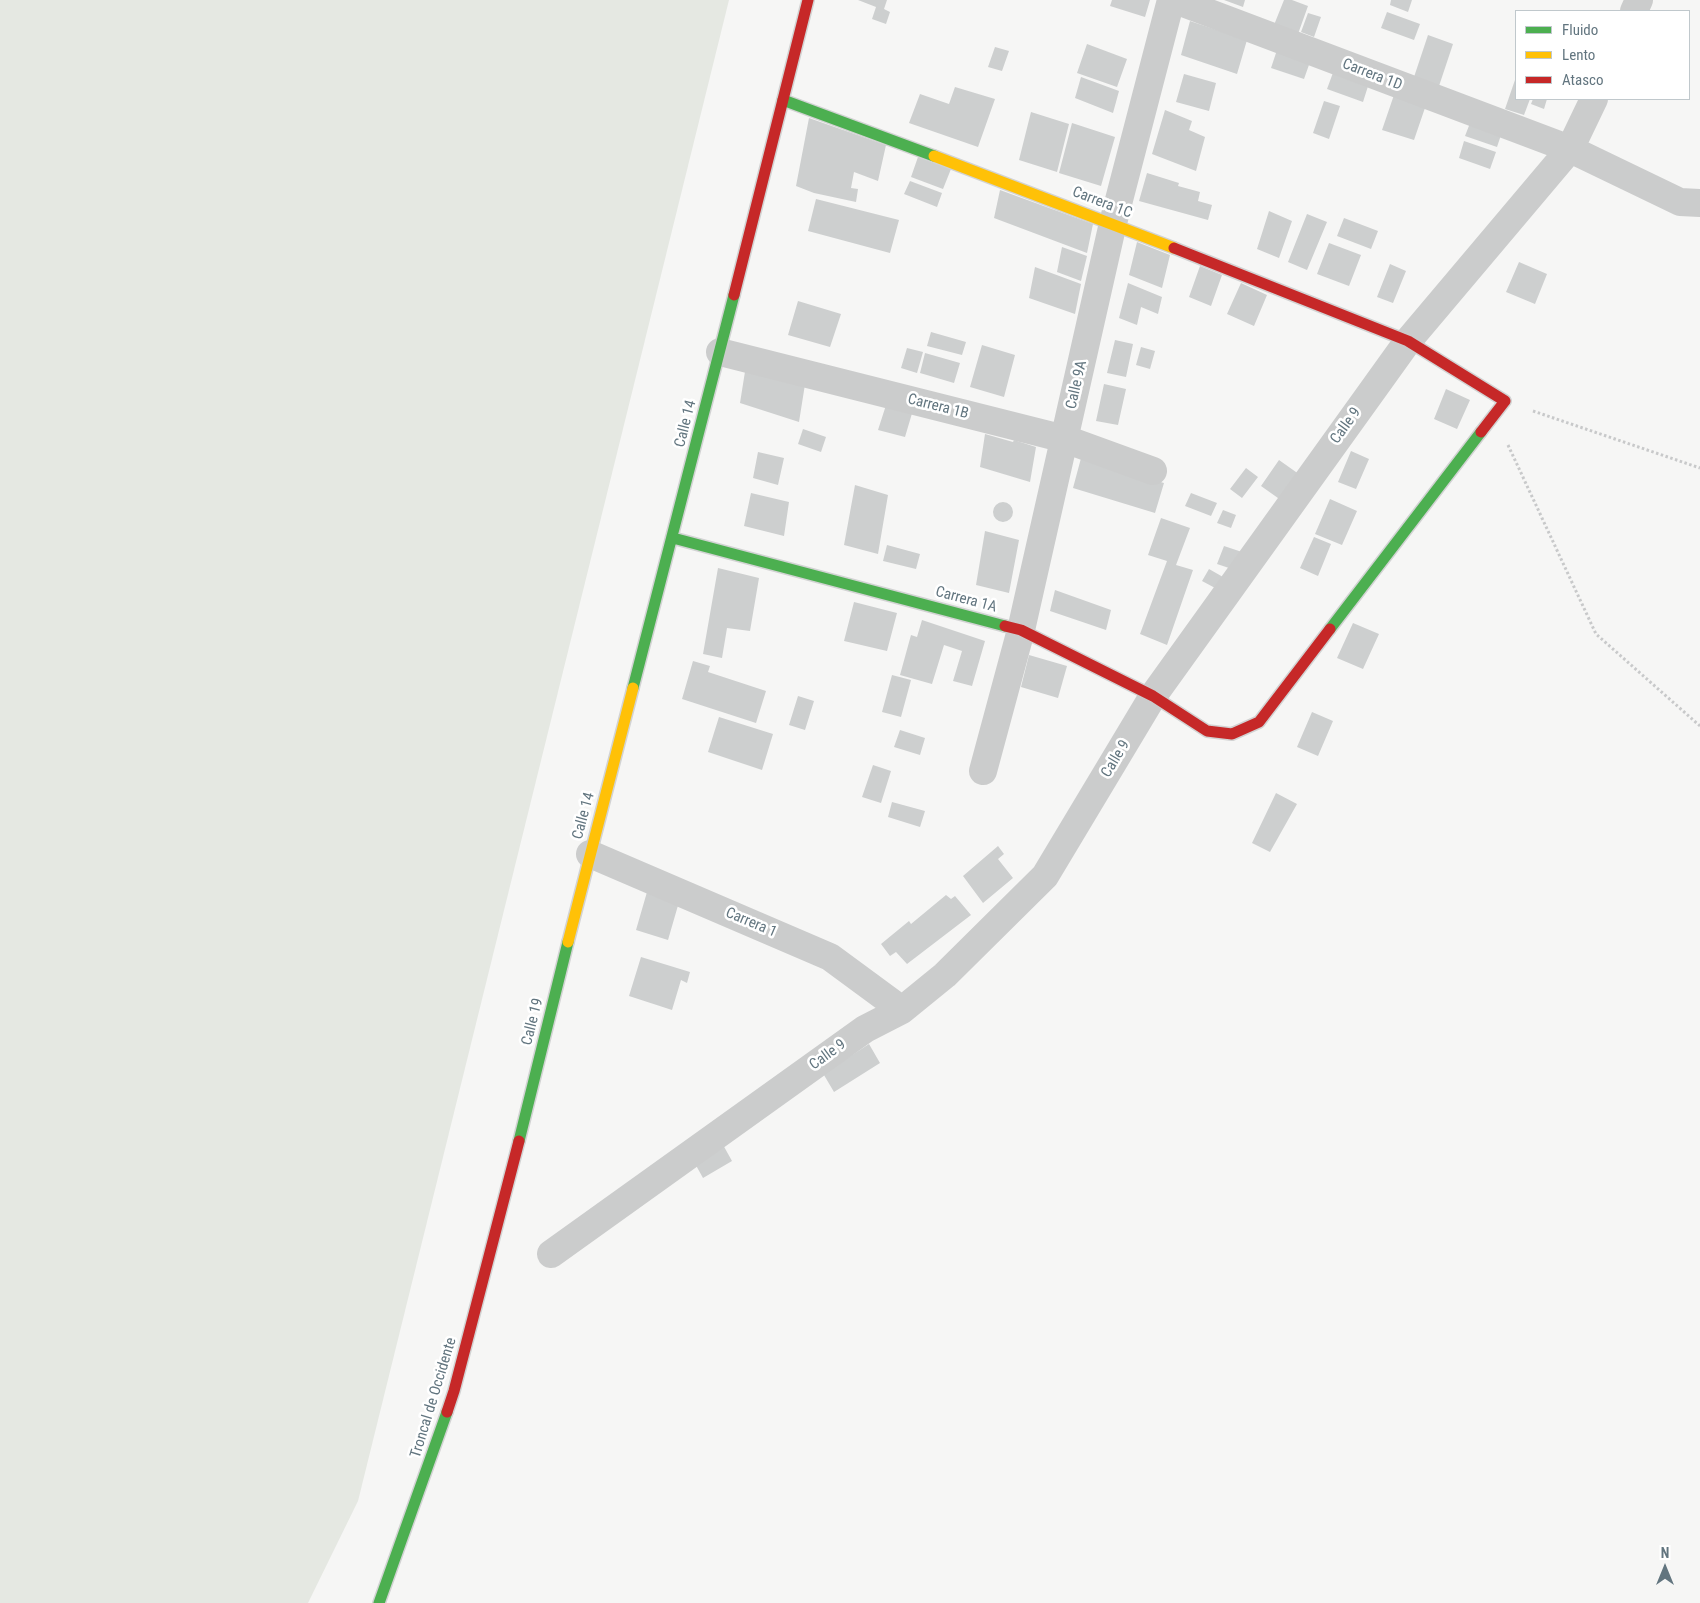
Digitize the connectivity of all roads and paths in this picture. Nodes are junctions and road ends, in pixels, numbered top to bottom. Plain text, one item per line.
1 (808, 0) edge
2 (1173, 0) edge
3 (783, 100) junction
4 (1594, 100) edge
5 (1570, 149) junction
6 (1700, 203) edge
7 (1114, 223) junction
8 (1408, 340) junction
9 (720, 352) junction
10 (1505, 401) junction
11 (1065, 439) junction
12 (1700, 468) edge
13 (1153, 471) dead end
14 (673, 538) junction
15 (1021, 630) junction
16 (1153, 696) junction
17 (1700, 726) edge
18 (983, 771) dead end
19 (590, 854) junction
20 (902, 1010) junction
21 (505, 1198) joint
22 (551, 1254) dead end
23 (379, 1603) edge

1 - 3 main road, Calle 14
2 - 5 street, Carrera 1D
2 - 7 street, Calle 9A
3 - 7 main road, Carrera 1C
3 - 9 main road, Calle 14
4 - 5 street, Calle 9
5 - 6 street, Carrera 1D
5 - 8 street, Calle 9
7 - 8 main road, Carrera 1C
7 - 11 street, Calle 9A
8 - 10 main road, Carrera 1C
8 - 16 street, Calle 9
9 - 11 street, Carrera 1B
9 - 14 main road, Calle 14
10 - 12 path
10 - 16 main road, Carrera 1A
10 - 17 path
11 - 13 street, Carrera 1B
11 - 15 street, Calle 9A
14 - 15 main road, Carrera 1A
14 - 19 main road, Calle 14
15 - 16 main road, Carrera 1A
15 - 18 street, Calle 9A
16 - 20 street, Calle 9
19 - 20 street, Carrera 1
19 - 21 main road, Calle 19
20 - 22 street, Calle 9
21 - 23 main road, Troncal de Occidente

